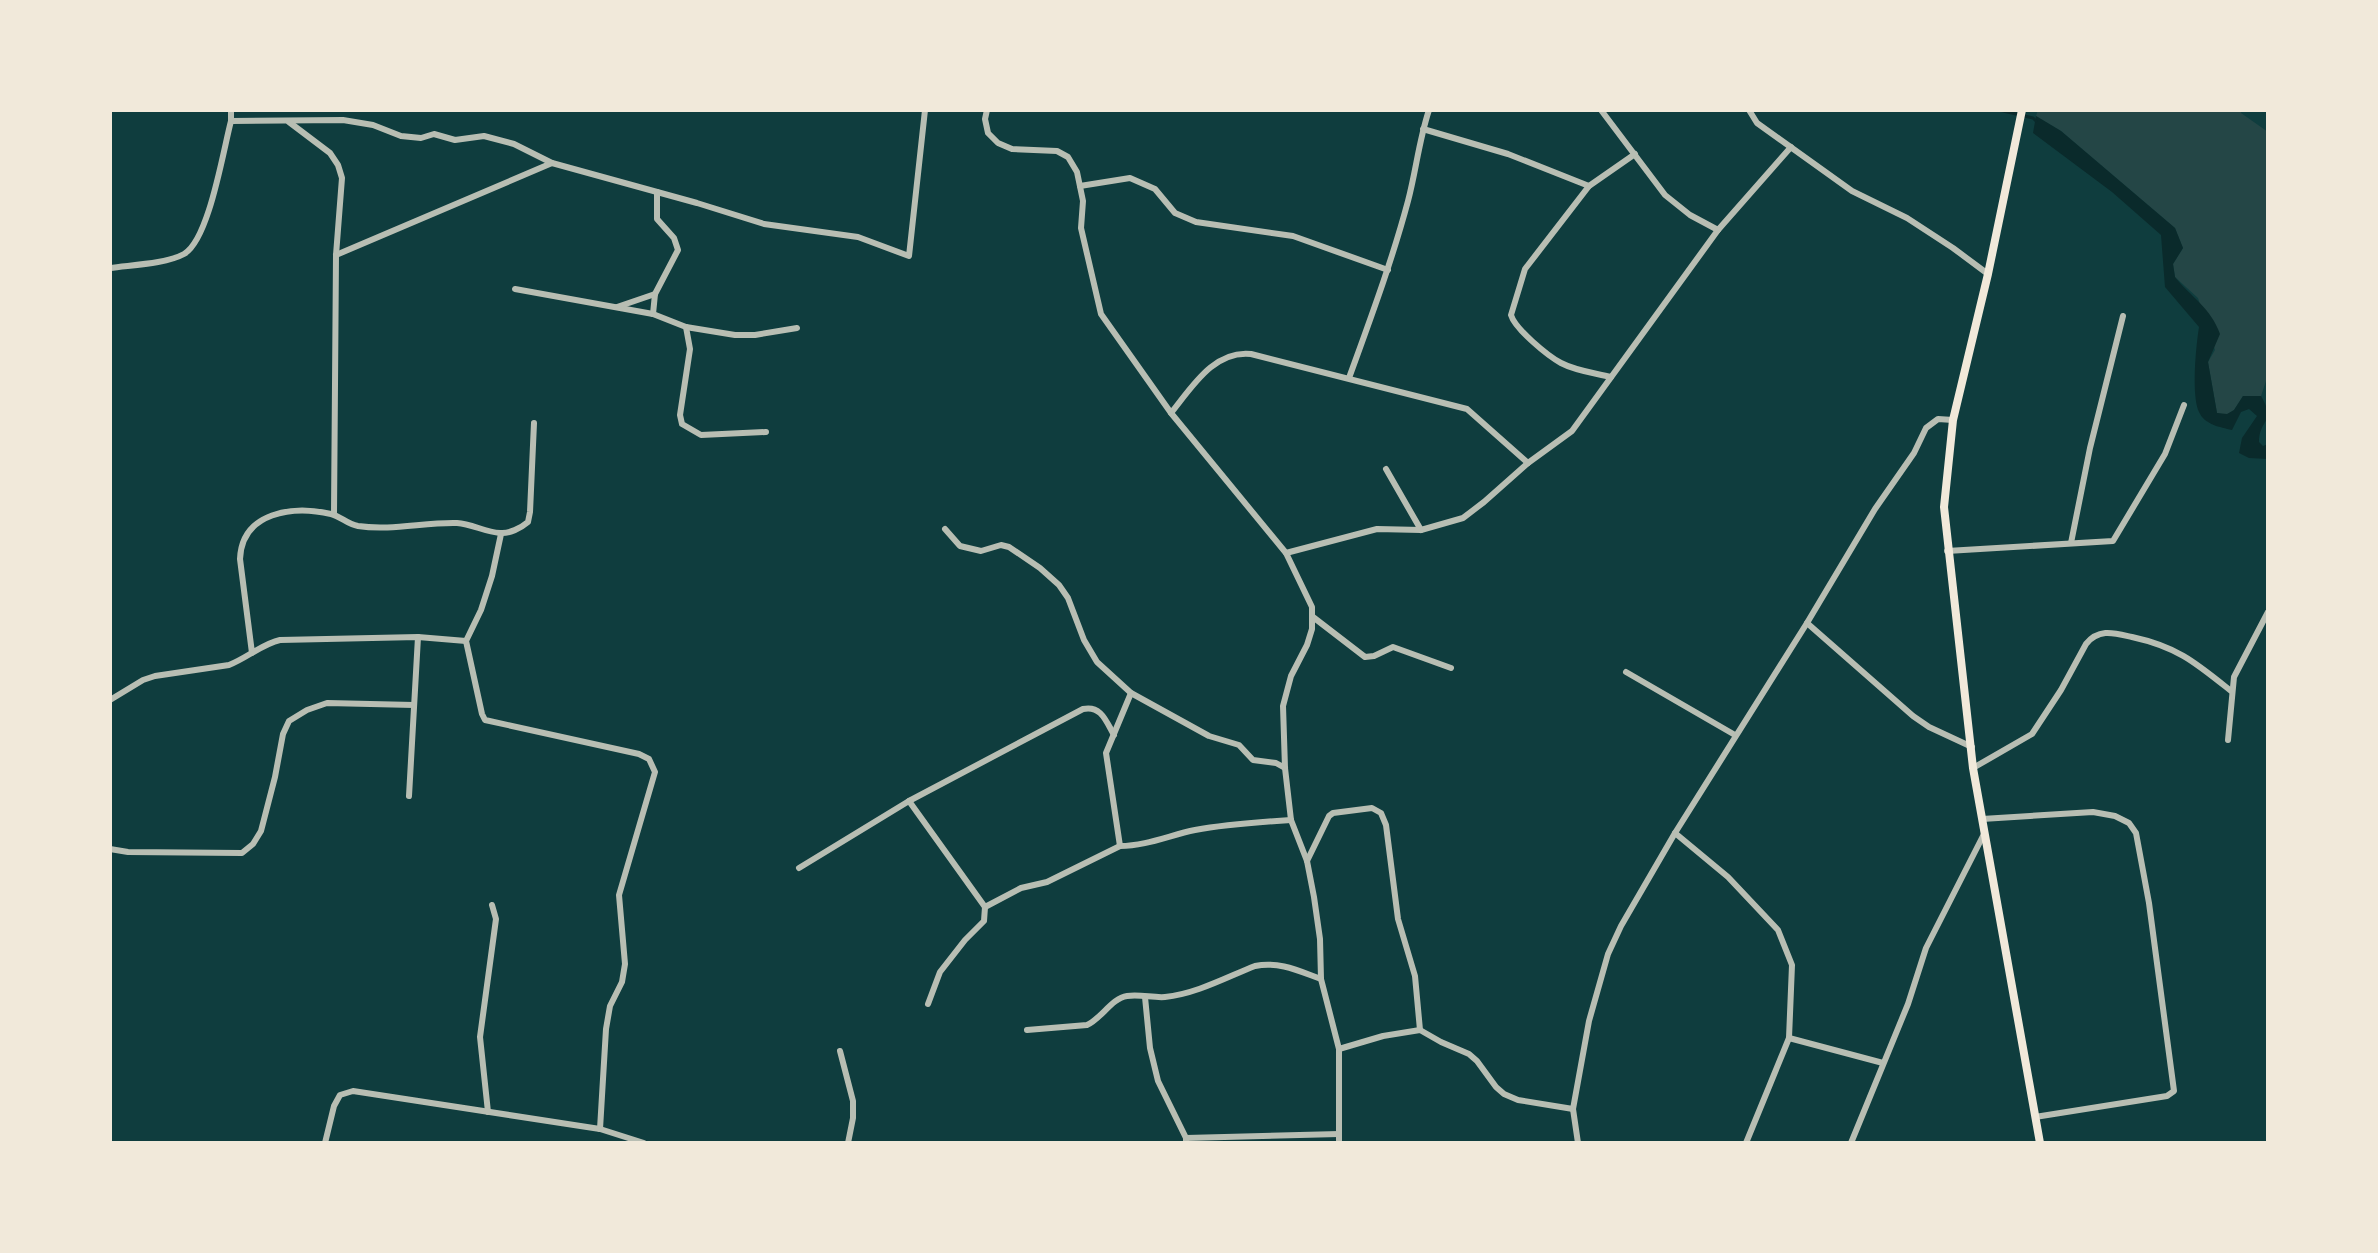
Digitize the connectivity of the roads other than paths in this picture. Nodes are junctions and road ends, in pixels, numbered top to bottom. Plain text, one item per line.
1 (231, 110) edge
2 (316, 110) edge
3 (925, 110) edge
4 (987, 110) edge
5 (1429, 110) edge
6 (1601, 110) edge
7 (1749, 110) edge
8 (2022, 110) edge
9 (316, 120) junction
10 (231, 121) junction
11 (287, 121) junction
12 (1423, 129) junction
13 (1791, 147) junction
14 (1635, 154) junction
15 (552, 163) junction
16 (1080, 186) junction
17 (1589, 186) junction
18 (657, 192) junction
19 (1718, 230) junction
20 (336, 255) junction
21 (110, 268) edge
22 (1388, 270) junction
23 (1988, 274) junction
24 (515, 289) dead end
25 (655, 294) junction
26 (616, 307) junction
27 (653, 314) junction
28 (2123, 316) dead end
29 (686, 327) junction
30 (797, 328) dead end
31 (1611, 377) junction
32 (1349, 378) junction
33 (2184, 405) dead end
34 (1171, 413) junction
35 (1953, 420) junction
36 (534, 423) dead end
37 (766, 432) dead end
38 (1528, 463) junction
39 (1386, 469) dead end
40 (334, 514) junction
41 (945, 529) dead end
42 (1421, 530) junction
43 (501, 534) junction
44 (2071, 543) junction
45 (1947, 551) junction
46 (1286, 553) junction
47 (2268, 612) edge
48 (1313, 617) junction
49 (1807, 623) junction
50 (418, 637) junction
51 (466, 641) junction
52 (252, 653) junction
53 (1451, 668) dead end
54 (1626, 672) dead end
55 (2231, 691) junction
56 (1131, 693) junction
57 (110, 700) edge
58 (414, 705) junction
59 (1114, 735) junction
60 (1735, 735) junction
61 (2228, 740) dead end
62 (1972, 747) junction
63 (1285, 768) junction
64 (1973, 768) junction
65 (409, 796) dead end
66 (909, 801) junction
67 (1982, 819) junction
68 (1291, 820) junction
69 (1675, 833) junction
70 (1984, 834) junction
71 (1120, 846) junction
72 (110, 849) edge
73 (1307, 861) junction
74 (799, 868) dead end
75 (492, 905) dead end
76 (985, 907) junction
77 (1321, 979) junction
78 (1145, 997) junction
79 (928, 1004) dead end
80 (1027, 1030) dead end
81 (1420, 1030) junction
82 (1789, 1038) junction
83 (1339, 1049) junction
84 (840, 1051) dead end
85 (1883, 1063) junction
86 (1573, 1109) junction
87 (488, 1112) junction
88 (2035, 1117) junction
89 (600, 1129) junction
90 (1339, 1134) junction
91 (1186, 1141) edge
92 (325, 1143) edge
93 (644, 1143) edge
94 (848, 1143) edge
95 (1339, 1143) edge
96 (1578, 1143) edge
97 (1746, 1143) edge
98 (1851, 1143) edge
99 (2040, 1143) edge

1 - 10 street
2 - 9 street
3 - 18 street
4 - 16 street
5 - 12 street
6 - 14 street
7 - 13 street
8 - 23 main road
9 - 11 street
9 - 15 street
10 - 11 street
10 - 21 street
11 - 20 street
12 - 17 street
12 - 22 street
13 - 19 street
13 - 23 street
14 - 17 street
14 - 19 street
15 - 18 street
15 - 20 street
16 - 22 street
16 - 34 street
17 - 31 street
18 - 25 street
19 - 31 street
20 - 40 street
22 - 32 street
23 - 35 main road
24 - 26 street
25 - 26 street
25 - 27 street
26 - 27 street
27 - 29 street
28 - 44 street
29 - 30 street
29 - 37 street
31 - 38 street
32 - 34 street
32 - 38 street
33 - 44 street
34 - 46 street
35 - 45 main road
35 - 49 street
36 - 43 street
38 - 42 street
39 - 42 street
40 - 43 street
40 - 52 street
41 - 56 street
42 - 46 street
43 - 51 street
44 - 45 street
45 - 62 main road
46 - 48 street
47 - 55 street
48 - 53 street
48 - 63 street
49 - 60 street
49 - 62 street
50 - 51 street
50 - 52 street
50 - 58 street
51 - 89 street
52 - 57 street
54 - 60 street
55 - 61 street
55 - 64 street
56 - 59 street
56 - 63 street
58 - 65 street
58 - 72 street
59 - 66 street
59 - 71 street
60 - 69 street
62 - 64 main road
63 - 68 street
64 - 67 main road
66 - 74 street
66 - 76 street
67 - 70 main road
67 - 88 street
68 - 71 street
68 - 73 street
69 - 82 street
69 - 86 street
70 - 85 street
70 - 88 main road
71 - 76 street
73 - 77 street
73 - 81 street
75 - 87 street
76 - 79 street
77 - 78 street
77 - 83 street
78 - 80 street
78 - 91 street
81 - 83 street
81 - 86 street
82 - 85 street
82 - 97 street
83 - 90 street
84 - 94 street
85 - 98 street
86 - 96 street
87 - 89 street
87 - 92 street
88 - 99 main road
89 - 93 street
90 - 91 street
90 - 95 street

